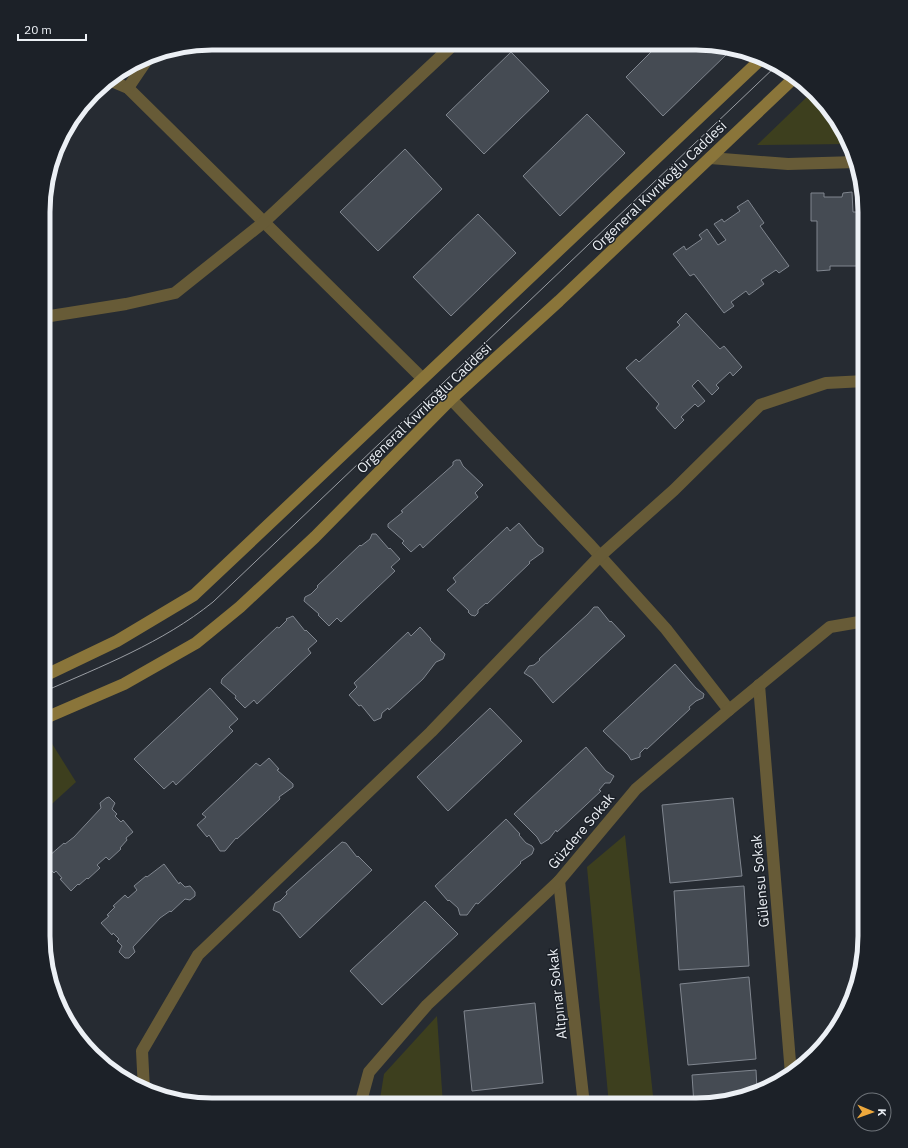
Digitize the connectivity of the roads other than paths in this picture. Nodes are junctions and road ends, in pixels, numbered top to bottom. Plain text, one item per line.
1 (448, 50) edge
2 (758, 62) edge
3 (142, 66) edge
4 (791, 81) edge
5 (114, 82) edge
6 (128, 88) junction
7 (710, 158) junction
8 (850, 162) edge
9 (264, 222) junction
10 (50, 316) edge
11 (422, 378) junction
12 (858, 381) edge
13 (451, 399) junction
14 (600, 556) junction
15 (858, 622) edge
16 (50, 673) edge
17 (759, 685) junction
18 (729, 710) junction
19 (50, 716) edge
20 (559, 881) junction
21 (791, 1068) edge
22 (144, 1083) edge
23 (362, 1098) edge
24 (583, 1098) edge

1 - 9 street
2 - 11 main road
3 - 6 street
4 - 7 main road, Orgeneral Kıvrıkoğlu Caddesi
5 - 6 street
6 - 9 street
7 - 8 street
7 - 13 main road, Orgeneral Kıvrıkoğlu Caddesi
9 - 10 street
9 - 11 street
11 - 16 main road
12 - 14 street
13 - 14 street
13 - 19 main road, Orgeneral Kıvrıkoğlu Caddesi
14 - 18 street
14 - 22 street
15 - 17 street, Güzdere Sokak
17 - 18 street, Güzdere Sokak
17 - 21 street, Gülensu Sokak
18 - 20 street, Güzdere Sokak
20 - 23 street, Güzdere Sokak
20 - 24 street, Altpınar Sokak

